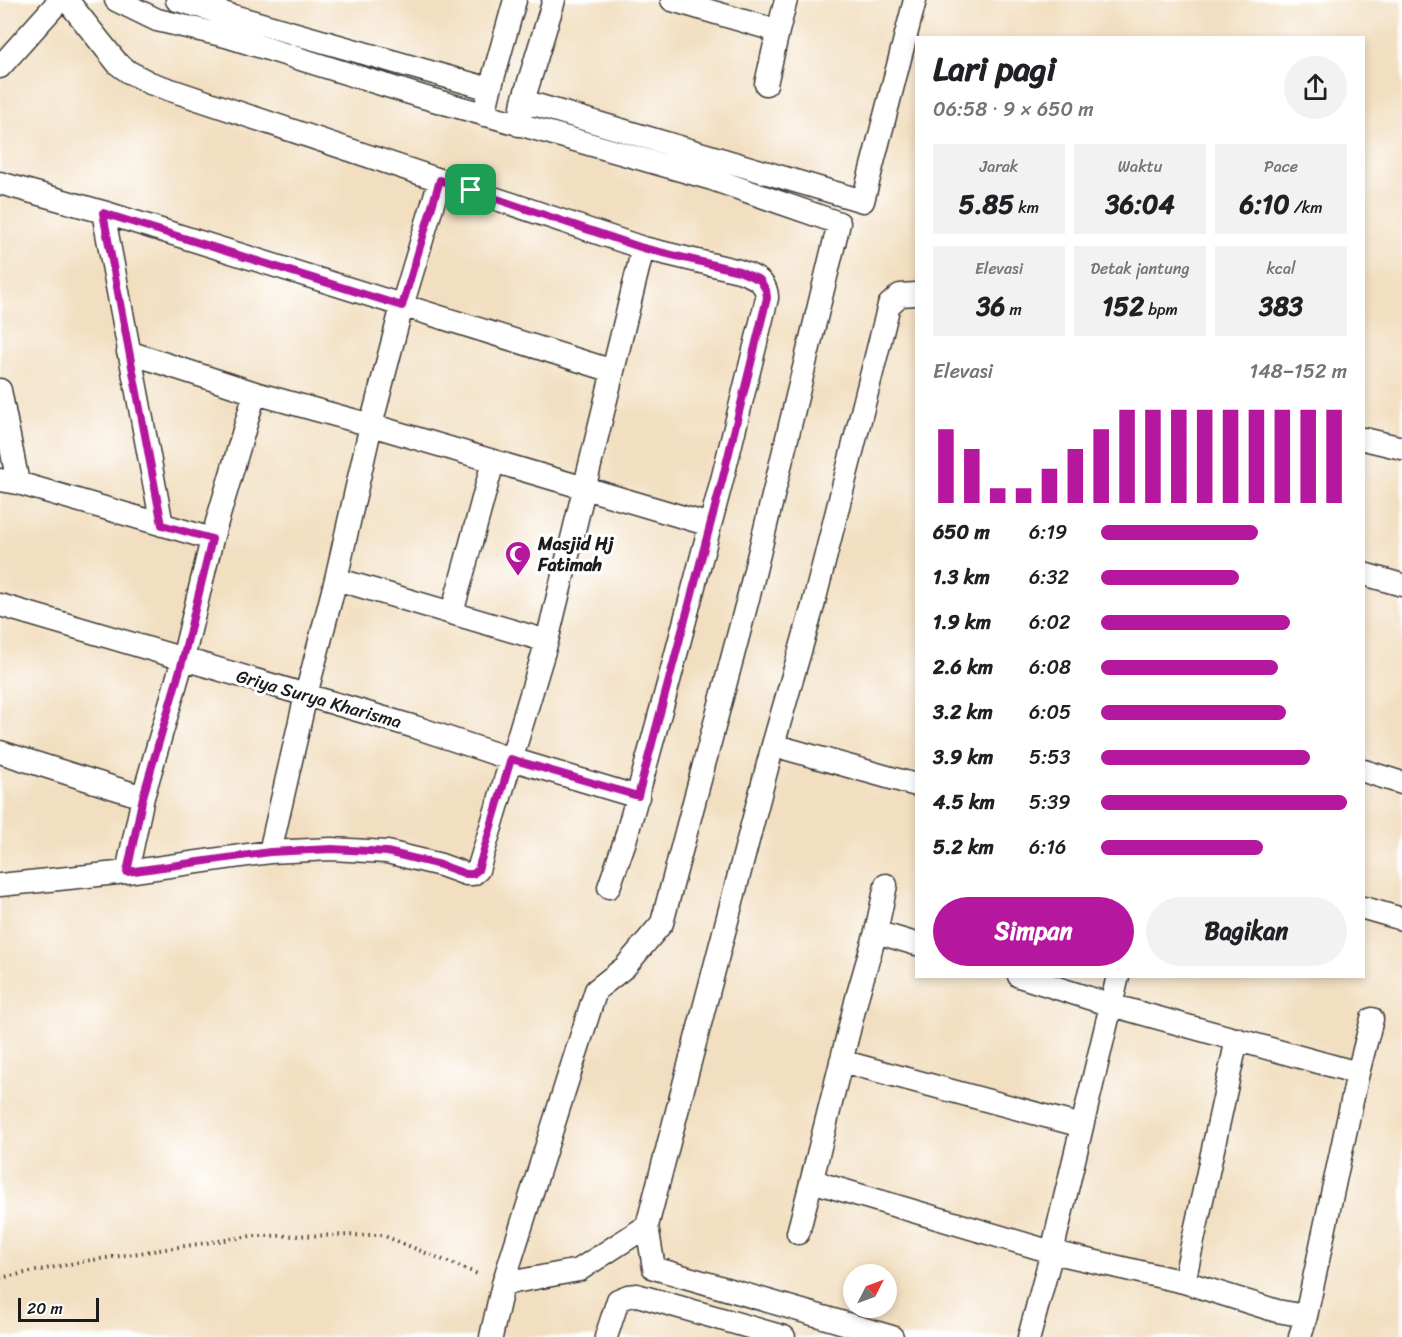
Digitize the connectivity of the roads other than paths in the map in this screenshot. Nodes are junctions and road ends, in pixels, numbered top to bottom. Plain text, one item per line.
1 (60, 0) edge
2 (67, 0) edge
3 (116, 0) edge
4 (177, 0) edge
5 (515, 0) edge
6 (554, 0) edge
7 (672, 0) edge
8 (786, 0) edge
9 (915, 0) edge
10 (778, 31) junction
11 (496, 65) junction
12 (0, 67) edge
13 (531, 73) junction
14 (766, 84) dead end
15 (490, 89) junction
16 (523, 101) junction
17 (484, 115) junction
18 (519, 125) junction
19 (440, 180) junction
20 (0, 183) edge
21 (103, 213) junction
22 (643, 248) junction
23 (915, 294) edge
24 (402, 306) junction
25 (128, 352) junction
26 (613, 370) junction
27 (0, 390) edge
28 (255, 393) junction
29 (371, 425) junction
30 (1365, 439) edge
31 (1402, 448) edge
32 (493, 462) junction
33 (9, 481) edge
34 (585, 489) junction
35 (162, 525) junction
36 (710, 525) junction
37 (212, 539) junction
38 (1365, 574) edge
39 (336, 579) junction
40 (1402, 585) edge
41 (0, 605) edge
42 (452, 613) junction
43 (547, 640) junction
44 (183, 659) junction
45 (306, 695) junction
46 (773, 745) junction
47 (0, 752) edge
48 (511, 759) junction
49 (1365, 771) edge
50 (1402, 783) edge
51 (915, 785) edge
52 (638, 796) junction
53 (143, 797) junction
54 (270, 852) junction
55 (127, 872) junction
56 (0, 885) edge
57 (886, 885) dead end
58 (609, 887) dead end
59 (1365, 908) edge
60 (1402, 919) edge
61 (876, 932) junction
62 (915, 944) edge
63 (1025, 978) edge
64 (1118, 978) edge
65 (1111, 1005) junction
66 (1372, 1019) dead end
67 (1237, 1039) junction
68 (842, 1061) junction
69 (1358, 1073) junction
70 (1082, 1126) junction
71 (812, 1179) junction
72 (647, 1226) junction
73 (798, 1233) dead end
74 (1052, 1252) junction
75 (1184, 1282) junction
76 (503, 1284) junction
77 (1303, 1326) edge
78 (491, 1337) edge
79 (606, 1337) edge
80 (784, 1337) edge
81 (892, 1337) edge
82 (1029, 1337) edge

1 - 12 street
2 - 19 street
3 - 17 street
4 - 15 street
5 - 11 street
6 - 13 street
7 - 10 street
8 - 10 street
9 - 16 street
10 - 14 street
11 - 13 street
11 - 15 street
13 - 16 street
15 - 17 street
16 - 18 street
17 - 18 street
18 - 76 street
19 - 22 street
19 - 24 street
20 - 21 street
21 - 24 street
21 - 25 street
22 - 26 street
22 - 36 street
23 - 46 street
24 - 26 street
24 - 29 street
25 - 28 street
25 - 35 street
26 - 34 street
27 - 33 street
28 - 29 street
28 - 37 street
29 - 32 street
29 - 39 street
30 - 31 street
32 - 34 street
32 - 42 street
33 - 35 street
34 - 36 street
34 - 43 street
35 - 37 street
36 - 52 street
37 - 44 street
38 - 40 street
39 - 42 street
39 - 45 street
41 - 44 street, Griya Surya Kharisma
42 - 43 street
43 - 48 street
44 - 45 street, Griya Surya Kharisma
44 - 53 street
45 - 48 street, Griya Surya Kharisma
45 - 54 street
46 - 51 street
46 - 72 street
47 - 53 street
48 - 52 street, Griya Surya Kharisma
48 - 54 street
49 - 50 street
52 - 58 street
53 - 55 street
54 - 55 street
55 - 56 street
57 - 61 street
59 - 60 street
61 - 62 street
61 - 68 street
63 - 65 street
64 - 65 street
65 - 67 street
65 - 70 street
66 - 69 street
67 - 69 street
67 - 75 street
68 - 70 street
68 - 71 street
69 - 77 street
70 - 74 street
71 - 73 street
71 - 74 street
72 - 76 street
72 - 81 street
74 - 75 street
74 - 82 street
75 - 77 street
76 - 78 street
79 - 80 street

